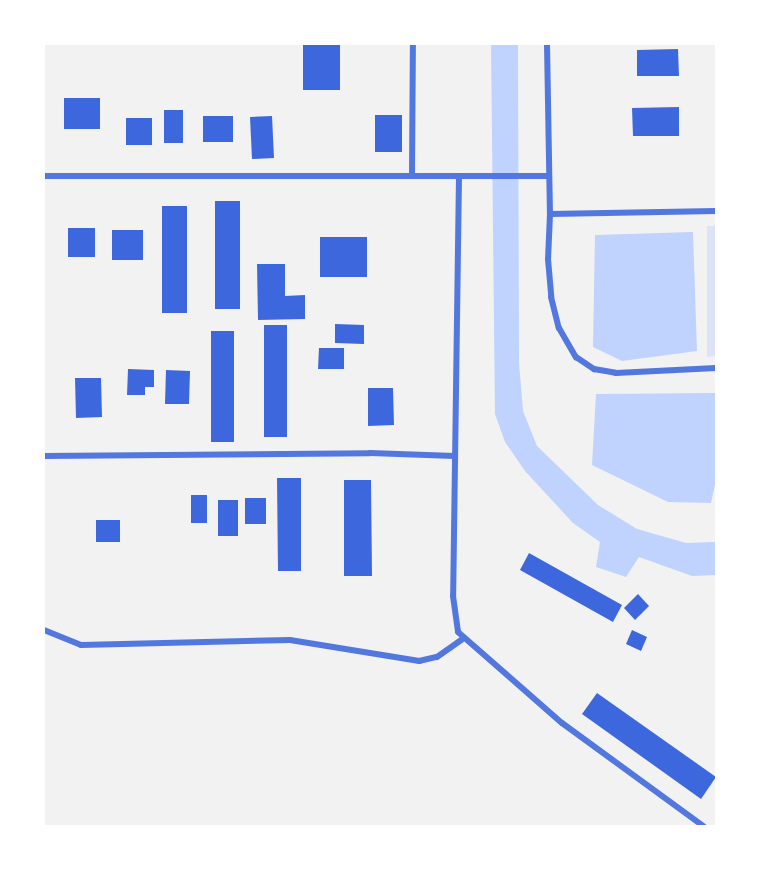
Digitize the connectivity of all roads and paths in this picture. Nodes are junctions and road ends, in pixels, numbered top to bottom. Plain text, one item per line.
1 (413, 44) edge
2 (547, 44) edge
3 (412, 174) junction
4 (44, 176) edge
5 (459, 176) junction
6 (549, 176) junction
7 (717, 211) edge
8 (550, 214) junction
9 (717, 368) edge
10 (44, 456) edge
11 (455, 456) junction
12 (44, 630) edge
13 (464, 638) junction
14 (703, 826) edge

1 - 3 street
2 - 6 street
3 - 4 street
3 - 5 street
5 - 6 street
5 - 11 street
6 - 8 street
7 - 8 street
8 - 9 street
10 - 11 street
11 - 13 street
12 - 13 street
13 - 14 street

